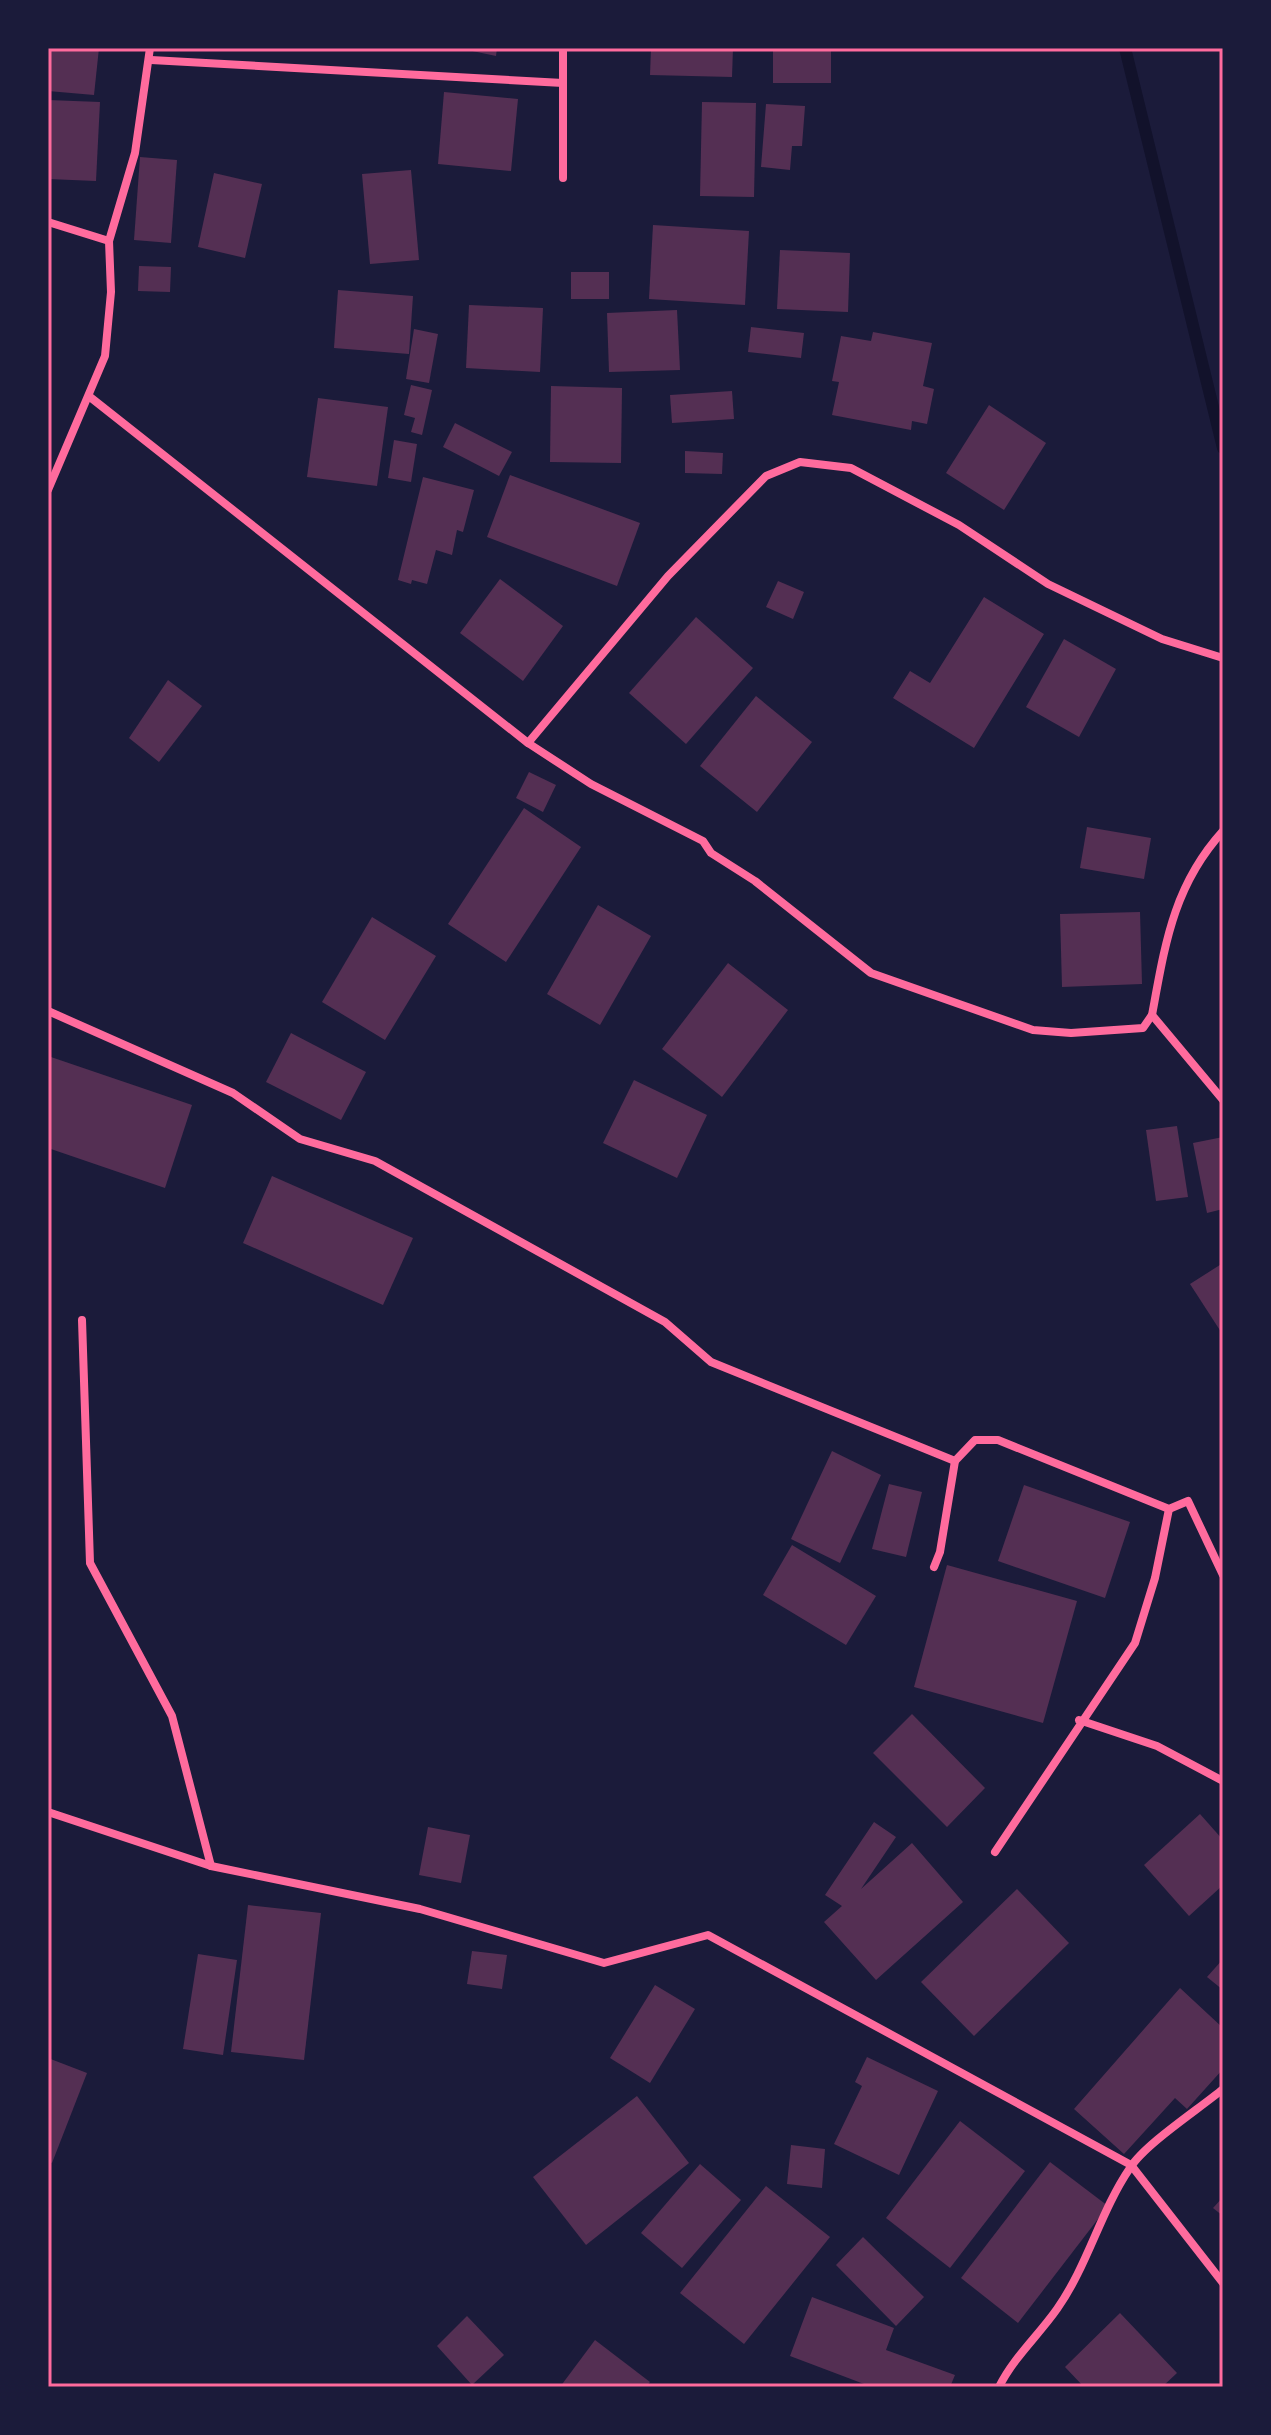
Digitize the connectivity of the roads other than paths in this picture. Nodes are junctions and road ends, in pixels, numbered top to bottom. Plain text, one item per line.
1 (150, 48) edge
2 (563, 48) edge
3 (151, 60) junction
4 (563, 83) junction
5 (563, 178) dead end
6 (48, 222) edge
7 (109, 241) junction
8 (90, 397) junction
9 (48, 490) edge
10 (1223, 658) edge
11 (528, 743) junction
12 (1223, 831) edge
13 (48, 1011) edge
14 (1152, 1015) junction
15 (1223, 1100) edge
16 (82, 1320) dead end
17 (955, 1461) junction
18 (1169, 1509) junction
19 (934, 1567) dead end
20 (1223, 1575) edge
21 (1079, 1720) junction
22 (1223, 1781) edge
23 (48, 1812) edge
24 (995, 1852) dead end
25 (211, 1866) junction
26 (1223, 2089) edge
27 (1131, 2165) junction
28 (1223, 2283) edge
29 (999, 2387) edge

1 - 3 street
2 - 4 street
3 - 4 street
3 - 7 street
4 - 5 street
6 - 7 street
7 - 8 street
8 - 9 street
8 - 11 street
10 - 11 street
11 - 14 street
12 - 14 street
13 - 17 street
14 - 15 street
16 - 25 street
17 - 18 street
17 - 19 street
18 - 20 street
18 - 21 street
21 - 22 street
21 - 24 street
23 - 25 street
25 - 27 street
26 - 27 street
27 - 28 street
27 - 29 street

